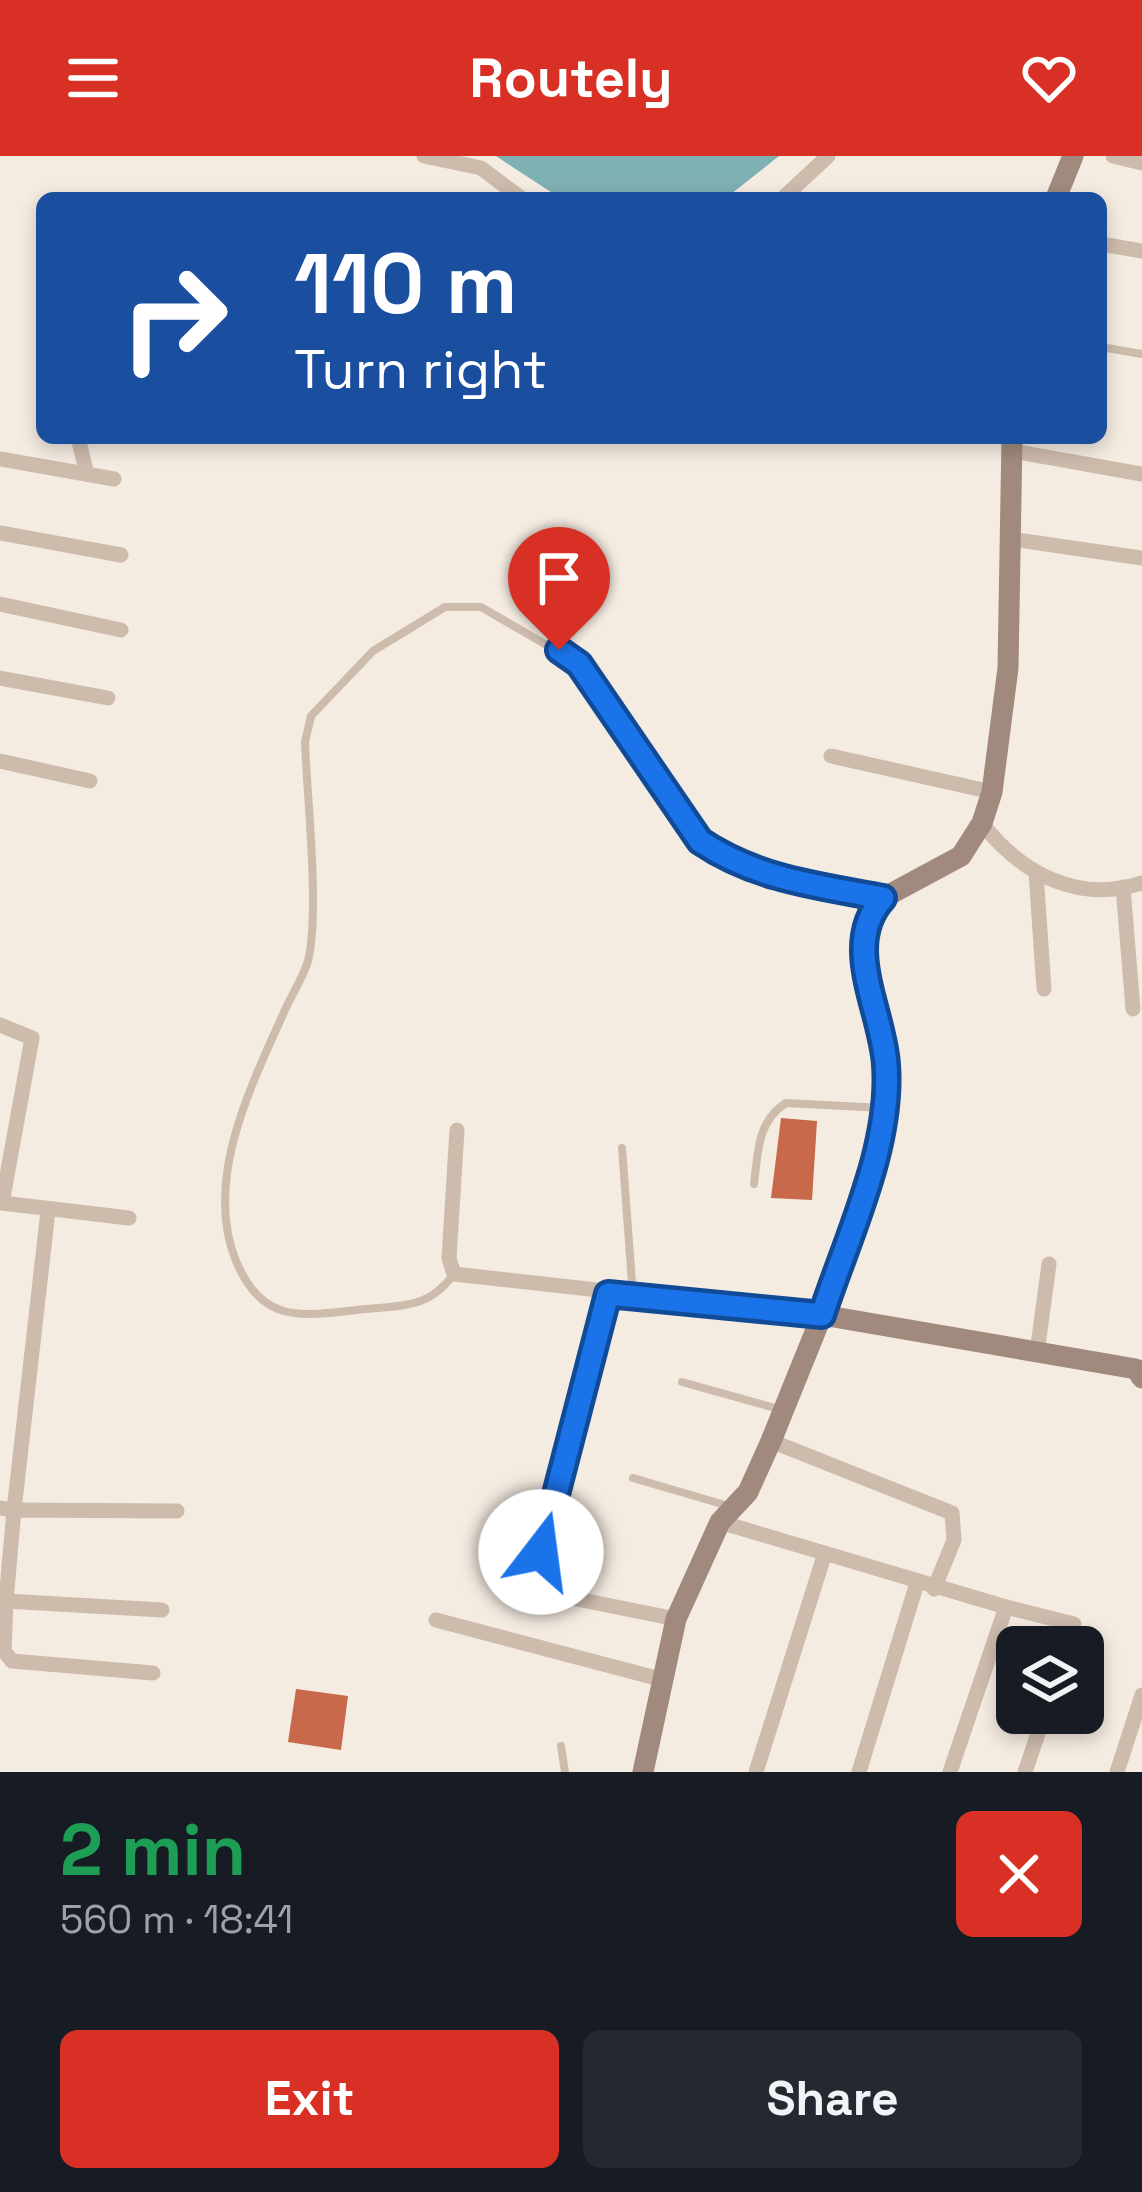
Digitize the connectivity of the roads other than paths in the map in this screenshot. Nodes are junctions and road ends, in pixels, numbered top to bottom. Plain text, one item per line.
1 (424, 156) edge
2 (829, 156) edge
3 (1073, 156) edge
4 (1113, 156) edge
5 (1142, 163) edge
6 (513, 192) edge
7 (789, 192) edge
8 (1058, 192) edge
9 (1107, 245) edge
10 (1142, 251) edge
11 (1107, 348) edge
12 (1142, 354) edge
13 (80, 444) edge
14 (1012, 444) edge
15 (0, 459) edge
16 (87, 474) junction
17 (1142, 474) edge
18 (114, 479) dead end
19 (0, 533) edge
20 (1011, 539) junction
21 (121, 555) dead end
22 (1142, 558) edge
23 (0, 604) edge
24 (121, 629) dead end
25 (0, 678) edge
26 (108, 698) dead end
27 (831, 756) dead end
28 (0, 761) edge
29 (90, 781) dead end
30 (992, 792) junction
31 (982, 823) junction
32 (1036, 873) junction
33 (1142, 884) edge
34 (1123, 887) junction
35 (883, 898) junction
36 (1044, 989) dead end
37 (1133, 1009) dead end
38 (0, 1025) edge
39 (885, 1108) junction
40 (457, 1130) dead end
41 (622, 1148) dead end
42 (754, 1184) dead end
43 (47, 1210) junction
44 (129, 1218) dead end
45 (1048, 1264) dead end
46 (454, 1274) junction
47 (608, 1294) junction
48 (633, 1298) junction
49 (822, 1315) junction
50 (1037, 1353) junction
51 (1142, 1378) edge
52 (682, 1382) dead end
53 (783, 1410) junction
54 (771, 1441) junction
55 (633, 1478) dead end
56 (7, 1509) edge
57 (177, 1511) dead end
58 (726, 1515) junction
59 (824, 1556) junction
60 (917, 1583) junction
61 (934, 1589) junction
62 (4, 1607) edge
63 (1006, 1607) junction
64 (162, 1610) dead end
65 (676, 1619) junction
66 (436, 1620) dead end
67 (1073, 1626) edge
68 (153, 1673) dead end
69 (660, 1679) junction
70 (1142, 1695) edge
71 (1038, 1734) edge
72 (561, 1746) dead end
73 (1124, 1750) junction
74 (1142, 1756) edge
75 (565, 1772) edge
76 (643, 1772) edge
77 (756, 1772) edge
78 (859, 1772) edge
79 (950, 1772) edge
80 (1025, 1772) edge
81 (1117, 1772) edge

1 - 6 street
2 - 7 street
3 - 8 street
4 - 5 street
9 - 10 street
11 - 12 lane
13 - 16 street
14 - 17 street
14 - 20 street
15 - 16 street
16 - 18 street
19 - 21 street
20 - 22 street
20 - 30 street
23 - 24 street
25 - 26 street
27 - 30 street
28 - 29 street
30 - 31 street
31 - 32 street
31 - 35 street
32 - 34 street
32 - 36 street
33 - 34 street
34 - 37 street
35 - 39 street
35 - 46 lane
38 - 43 street
39 - 42 lane
39 - 49 street
40 - 46 street
41 - 48 lane
43 - 44 street
43 - 56 street
45 - 50 street
46 - 47 street
47 - 48 street
47 - 65 street
48 - 49 street
49 - 50 street
49 - 53 street
50 - 51 street
52 - 53 lane
53 - 54 street
54 - 58 street
54 - 61 street
55 - 58 lane
56 - 57 street
56 - 62 street
58 - 59 street
58 - 65 street
59 - 60 street
59 - 77 street
60 - 61 street
60 - 78 street
61 - 63 street
62 - 64 street
62 - 68 street
63 - 67 street
63 - 79 street
65 - 69 street
66 - 69 street
69 - 76 street
70 - 73 street
71 - 80 street
72 - 75 lane
73 - 74 street
73 - 81 street

